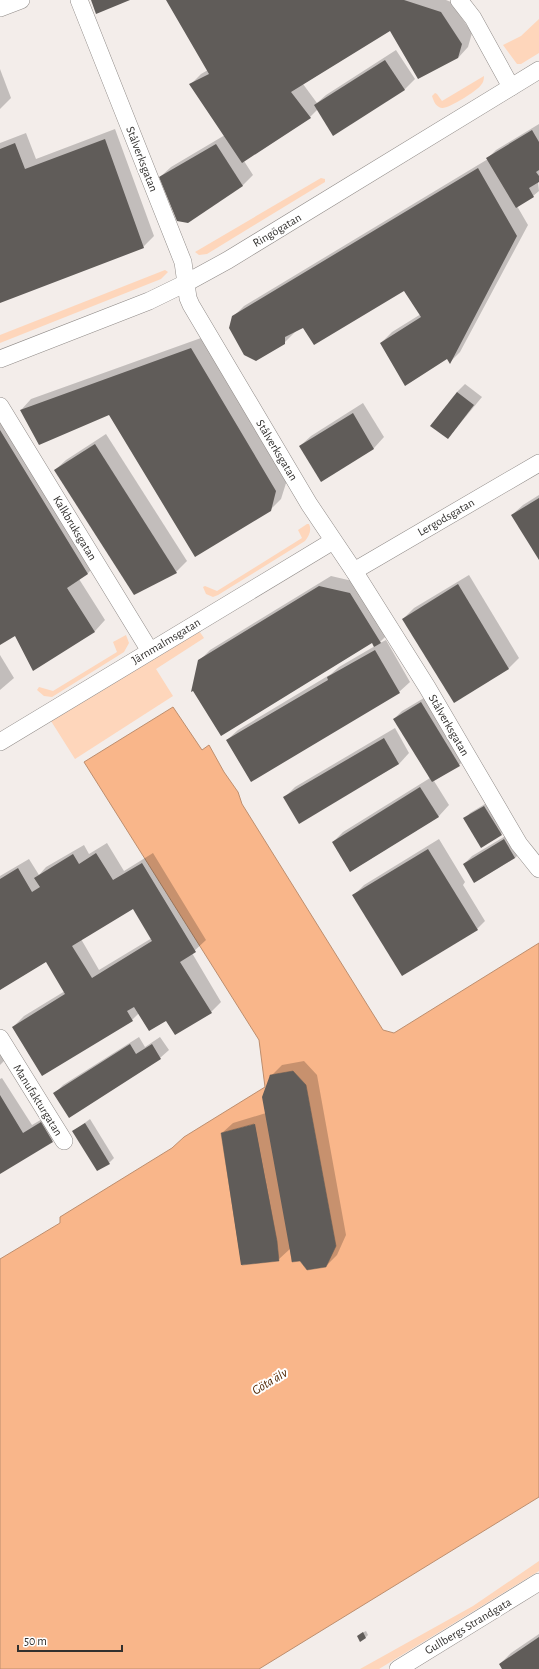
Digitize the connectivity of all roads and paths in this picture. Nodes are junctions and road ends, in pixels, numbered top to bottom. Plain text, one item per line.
1 (21, 0) edge
2 (79, 0) edge
3 (459, 0) edge
4 (0, 8) edge
5 (539, 70) edge
6 (511, 87) junction
7 (186, 283) junction
8 (0, 359) edge
9 (0, 406) edge
10 (539, 463) edge
11 (333, 541) junction
12 (354, 571) junction
13 (150, 651) junction
14 (0, 742) edge
15 (539, 869) edge
16 (0, 1038) edge
17 (64, 1142) dead end
18 (539, 1582) edge
19 (398, 1669) edge

1 - 4 street
2 - 7 street, Stålverksgatan
3 - 6 street
5 - 6 street, Ringögatan
6 - 7 street, Ringögatan
7 - 8 street, Ringögatan
7 - 11 street, Stålverksgatan
9 - 13 street, Kalkbruksgatan
10 - 12 street, Lergodsgatan
11 - 12 street, Stålverksgatan
11 - 13 street, Järnmalmsgatan
12 - 15 street, Stålverksgatan
13 - 14 street, Järnmalmsgatan
16 - 17 street, Manufakturgatan
18 - 19 street, Gullbergs Strandgata

